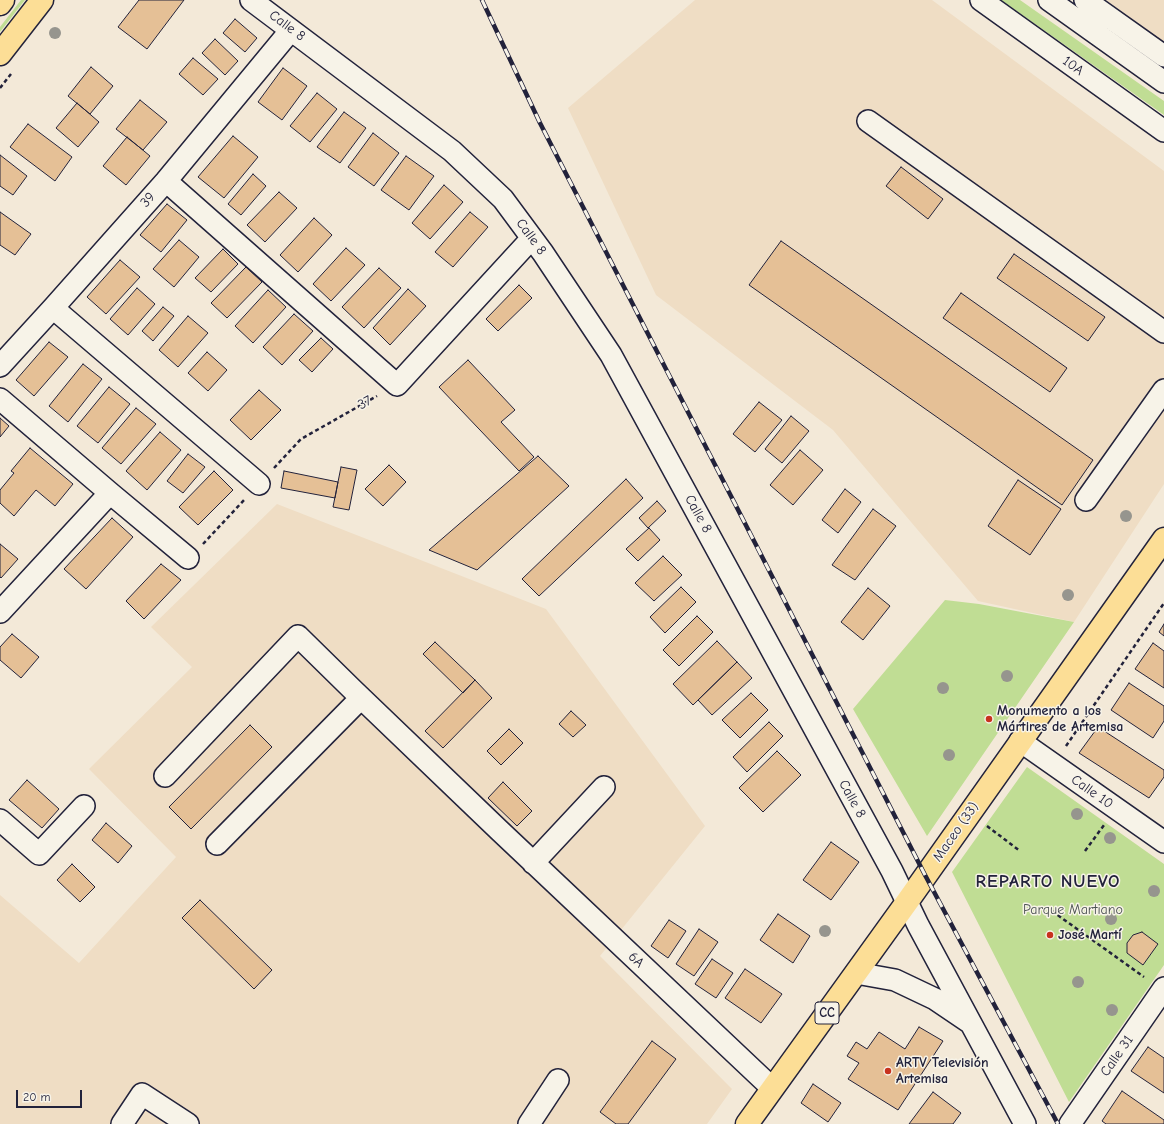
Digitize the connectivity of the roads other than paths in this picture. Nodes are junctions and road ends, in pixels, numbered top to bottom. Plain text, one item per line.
1 (3, 0) edge
2 (42, 0) edge
3 (251, 0) edge
4 (981, 0) edge
5 (1049, 0) edge
6 (1085, 0) edge
7 (0, 4) edge
8 (291, 30) junction
9 (0, 54) edge
10 (1164, 56) edge
11 (1164, 82) edge
12 (868, 121) dead end
13 (1164, 131) edge
14 (166, 181) junction
15 (532, 238) junction
16 (53, 308) junction
17 (1164, 332) edge
18 (0, 366) edge
19 (1164, 390) edge
20 (0, 399) edge
21 (259, 484) road end
22 (110, 493) junction
23 (1086, 500) dead end
24 (1164, 539) edge
25 (188, 558) road end
26 (0, 612) edge
27 (362, 698) junction
28 (1020, 742) junction
29 (165, 776) dead end
30 (604, 788) dead end
31 (84, 806) dead end
32 (0, 820) edge
33 (1164, 842) edge
34 (217, 844) dead end
35 (533, 863) junction
36 (907, 902) junction
37 (856, 973) junction
38 (1163, 989) edge
39 (971, 1024) junction
40 (558, 1080) dead end
41 (772, 1088) junction
42 (122, 1124) edge
43 (188, 1124) edge
44 (529, 1124) edge
45 (747, 1124) edge
46 (1025, 1124) edge
47 (1070, 1124) edge

1 - 7 main road
2 - 9 main road
3 - 8 street, Calle 8
4 - 13 street, 10A
5 - 11 street
6 - 10 street
8 - 14 street, 39
8 - 15 street, Calle 8
12 - 17 street
14 - 15 street
14 - 16 street, 39
15 - 36 street, Calle 8
16 - 18 street, 39
16 - 21 street
19 - 23 street
20 - 22 street
22 - 25 street
22 - 26 street
24 - 28 main road, Maceo (33) / CC
27 - 29 street, 6A
27 - 34 street
27 - 35 street, 6A
28 - 33 street, Calle 10
28 - 36 main road, Maceo (33) / CC
30 - 35 street
31 - 32 street
35 - 41 street, 6A
36 - 37 main road, Maceo (33) / CC
36 - 39 street, Calle 8
37 - 39 street
37 - 41 main road, Maceo (33) / CC
38 - 47 street, Calle 31
39 - 46 street, Calle 8
40 - 44 street
41 - 45 main road, Maceo (33) / CC
42 - 43 street

